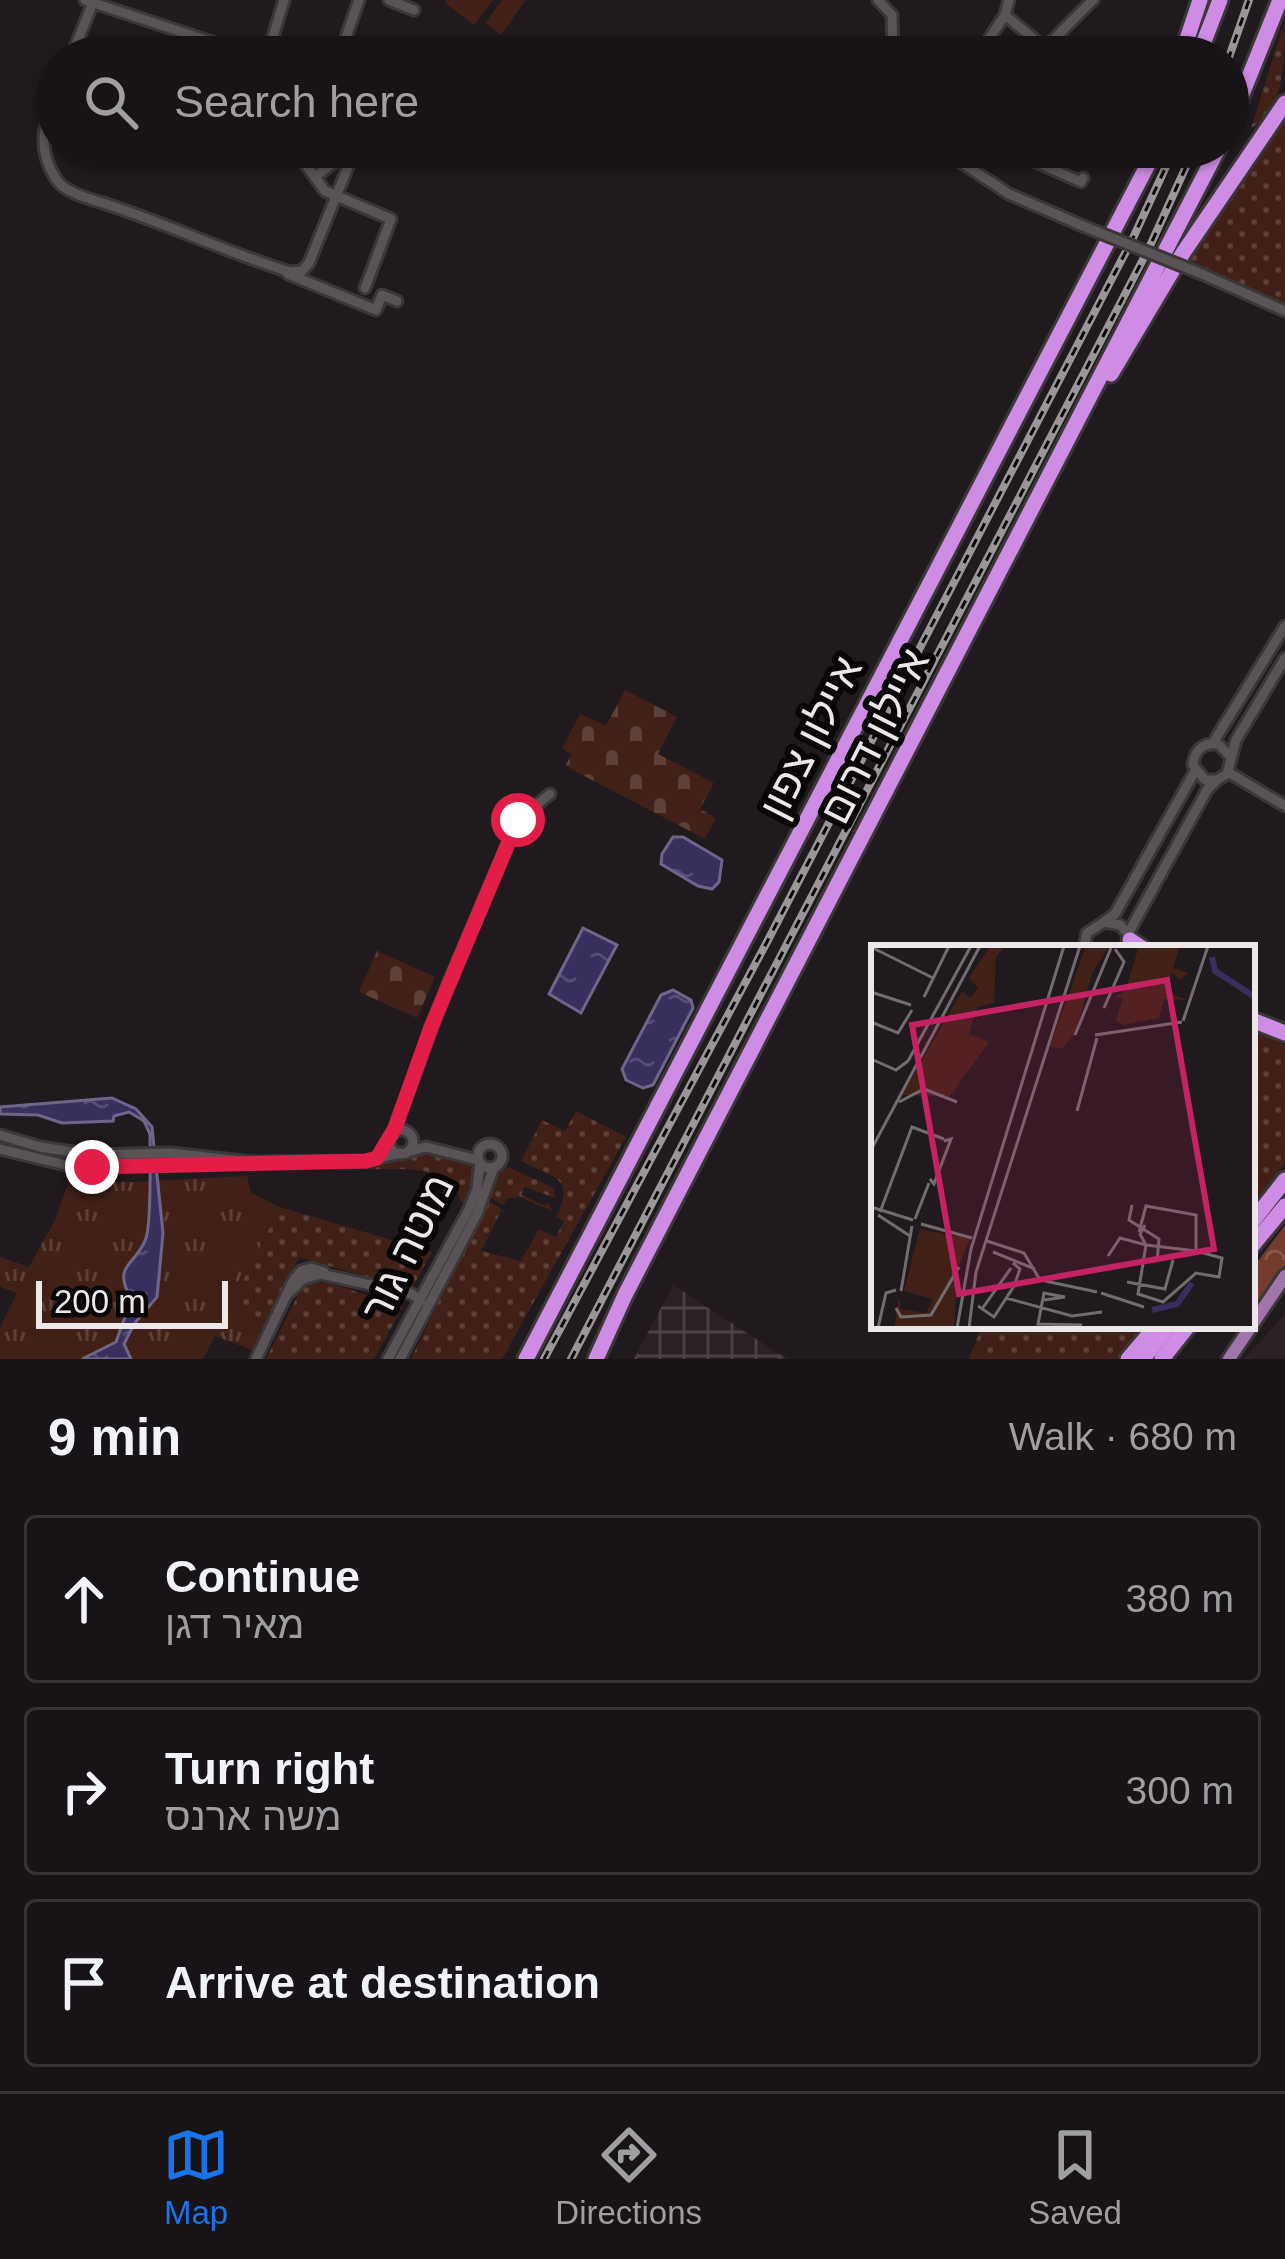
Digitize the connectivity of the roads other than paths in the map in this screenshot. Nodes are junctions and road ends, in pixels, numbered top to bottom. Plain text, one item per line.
1 (284, 0) edge
2 (359, 0) edge
3 (389, 0) edge
4 (878, 0) edge
5 (1009, 0) edge
6 (1093, 0) edge
7 (1200, 0) edge
8 (1220, 0) edge
9 (1280, 0) edge
10 (88, 2) edge
11 (414, 10) dead end
12 (1005, 15) junction
13 (77, 36) edge
14 (200, 36) edge
15 (273, 36) edge
16 (346, 36) edge
17 (893, 36) edge
18 (991, 36) edge
19 (1032, 36) edge
20 (1057, 36) edge
21 (1188, 36) edge
22 (1206, 36) edge
23 (1249, 77) edge
24 (1285, 103) edge
25 (1249, 156) edge
26 (52, 168) edge
27 (308, 168) edge
28 (327, 168) edge
29 (348, 168) edge
30 (970, 168) edge
31 (1049, 168) edge
32 (1143, 168) edge
33 (1208, 168) edge
34 (1241, 168) edge
35 (315, 177) junction
36 (1083, 178) dead end
37 (337, 196) junction
38 (247, 255) junction
39 (365, 288) dead end
40 (398, 301) dead end
41 (1285, 311) edge
42 (1036, 500) junction
43 (1285, 626) edge
44 (1285, 658) edge
45 (1213, 743) junction
46 (1231, 757) junction
47 (1196, 771) junction
48 (1228, 772) junction
49 (1217, 780) junction
50 (550, 794) dead end
51 (1285, 806) edge
52 (1104, 922) junction
53 (1133, 943) edge
54 (1085, 945) edge
55 (1255, 1021) edge
56 (1285, 1033) edge
57 (405, 1098) junction
58 (0, 1135) edge
59 (412, 1136) junction
60 (391, 1138) junction
61 (483, 1146) junction
62 (0, 1149) edge
63 (404, 1153) junction
64 (377, 1158) junction
65 (132, 1160) junction
66 (479, 1161) junction
67 (494, 1167) junction
68 (1285, 1180) edge
69 (1285, 1206) edge
70 (1255, 1218) edge
71 (1255, 1242) edge
72 (1285, 1276) edge
73 (418, 1303) junction
74 (1255, 1320) edge
75 (1153, 1329) edge
76 (1167, 1329) edge
77 (1186, 1329) edge
78 (1249, 1329) edge
79 (256, 1359) edge
80 (388, 1359) edge
81 (400, 1359) edge
82 (525, 1359) edge
83 (596, 1359) edge
84 (1128, 1359) edge
85 (1143, 1359) edge
86 (1162, 1359) edge
87 (1229, 1359) edge

1 - 15 street
2 - 16 street
3 - 11 street
4 - 17 street
5 - 12 street
6 - 20 street
7 - 21 highway
8 - 22 highway
9 - 23 highway
10 - 13 street
10 - 14 street
12 - 18 street
12 - 19 street
24 - 25 highway
26 - 38 street
27 - 35 street
28 - 35 street
29 - 37 street
30 - 41 street, bridge
31 - 36 street
32 - 82 highway, איילון צפון
33 - 42 highway, איילון דרום
34 - 42 highway
35 - 37 street
37 - 38 street
37 - 39 street
38 - 40 street
42 - 83 highway, איילון דרום
43 - 45 street
44 - 46 street
45 - 46 street
45 - 47 street
46 - 48 street
47 - 49 street
47 - 52 street
48 - 49 street
48 - 51 street
49 - 53 street
50 - 57 street
52 - 53 street
52 - 54 street
55 - 56 highway
57 - 59 street
57 - 60 street
58 - 65 street
59 - 60 street
59 - 61 street
59 - 63 street
60 - 63 street
60 - 64 street
61 - 66 street
61 - 67 street
62 - 65 street
63 - 64 street
63 - 66 street
64 - 65 street
66 - 67 street
66 - 73 street, מוטה גור
67 - 73 street, מוטה גור
68 - 70 highway
69 - 71 highway
72 - 74 main road
73 - 79 street
73 - 80 street, מוטה גור
73 - 81 street, מוטה גור
75 - 84 highway
76 - 85 highway
77 - 86 highway
78 - 87 main road

